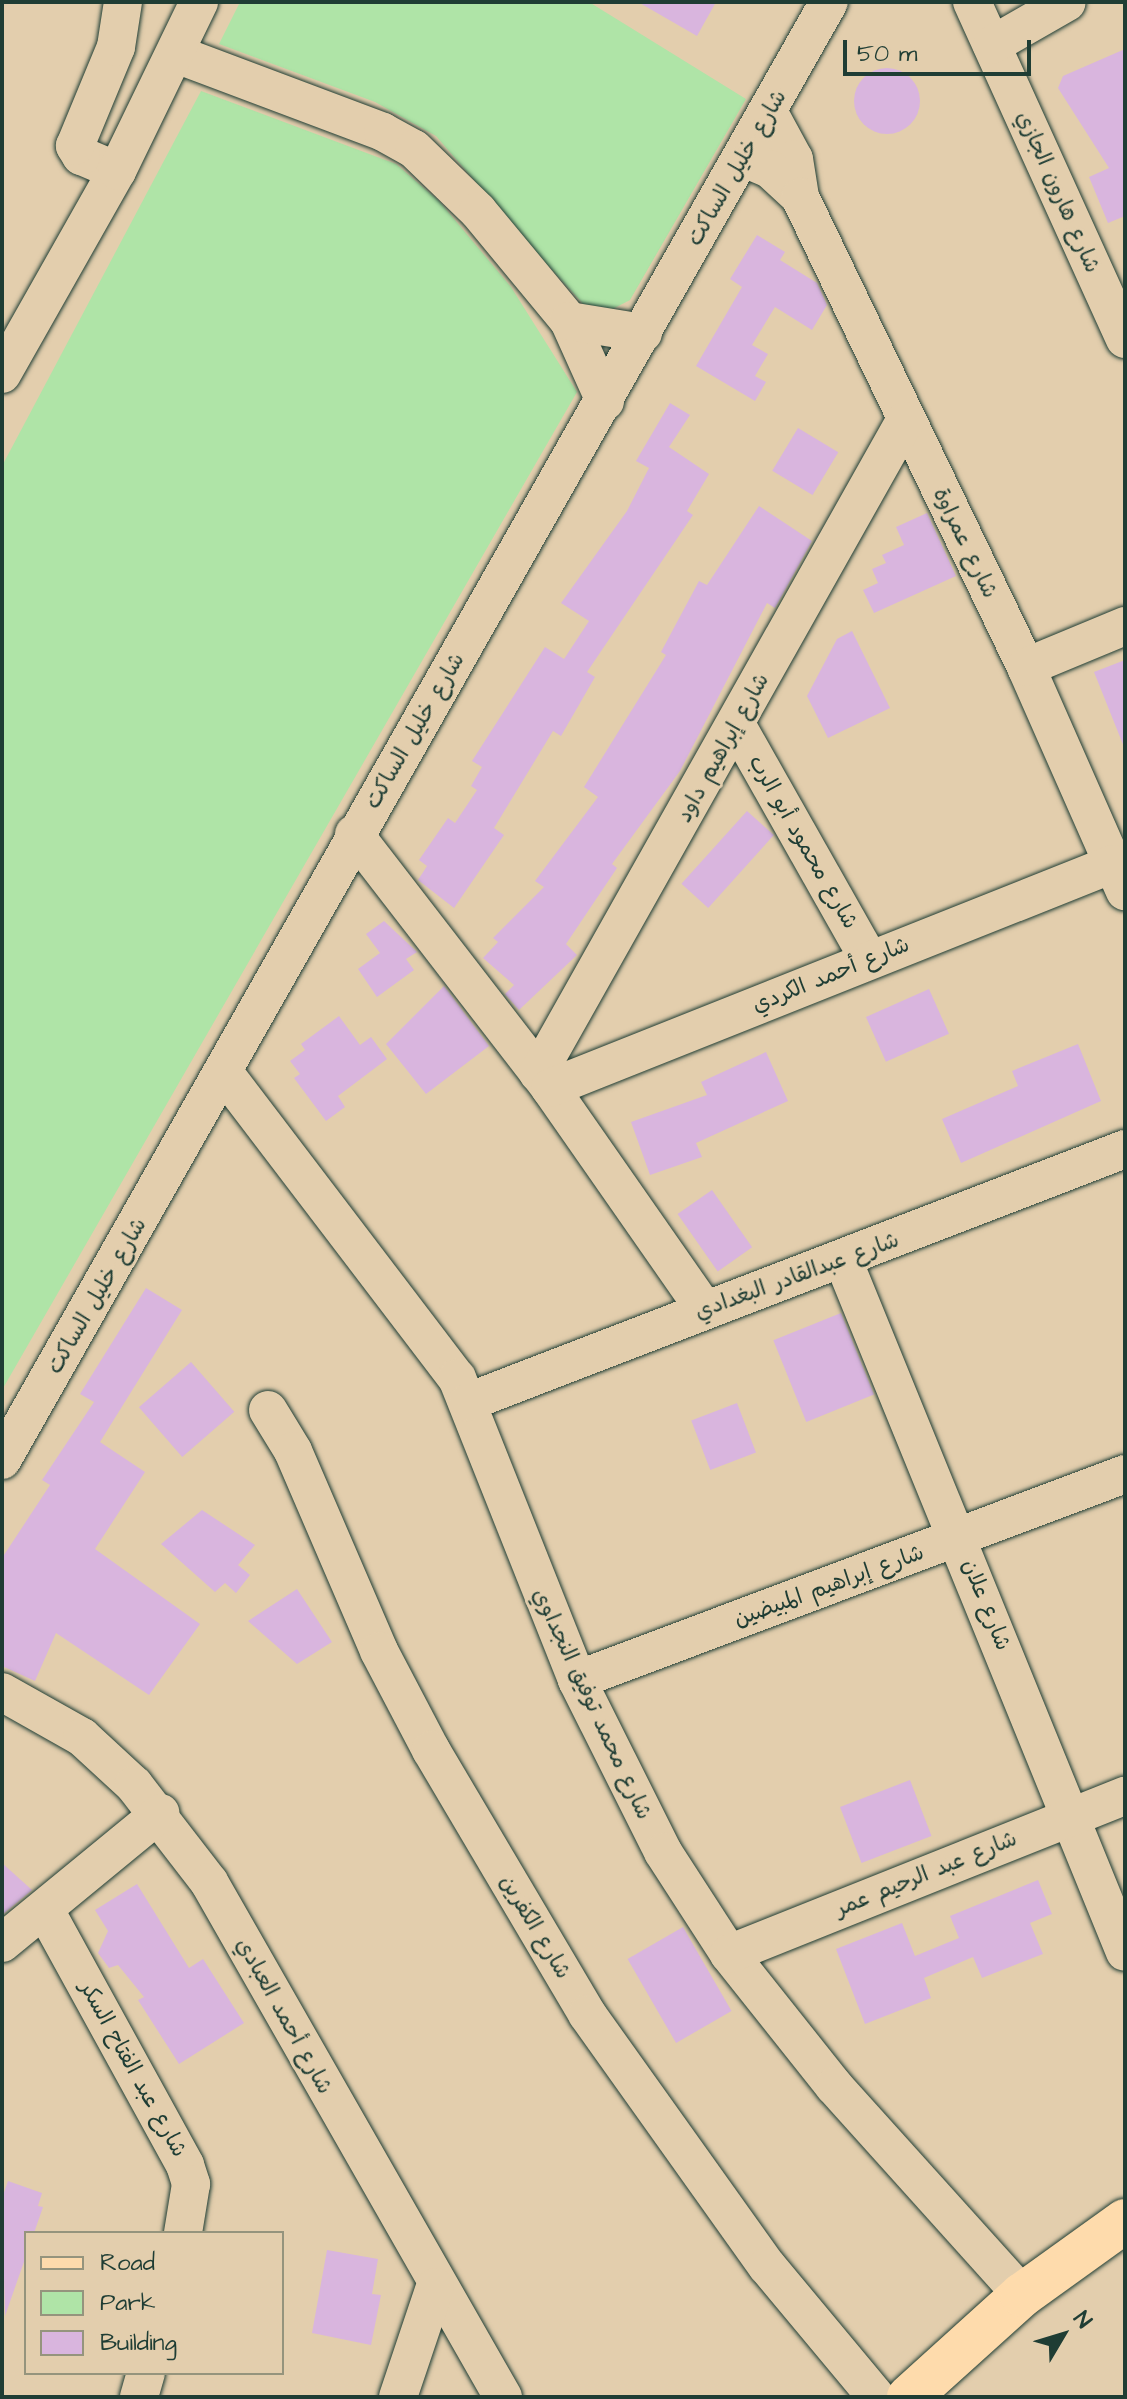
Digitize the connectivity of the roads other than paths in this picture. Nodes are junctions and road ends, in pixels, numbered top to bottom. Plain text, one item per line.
1 (123, 2) edge
2 (829, 2) edge
3 (972, 2) edge
4 (1067, 2) edge
5 (198, 3) edge
6 (992, 45) junction
7 (176, 54) junction
8 (769, 113) junction
9 (744, 158) junction
10 (117, 171) junction
11 (800, 197) junction
12 (569, 321) junction
13 (643, 333) junction
14 (1125, 339) edge
15 (2, 374) edge
16 (605, 401) junction
17 (905, 421) junction
18 (1125, 626) edge
19 (1026, 667) junction
20 (737, 726) junction
21 (354, 834) junction
22 (1119, 878) edge
23 (869, 959) junction
24 (225, 1074) junction
25 (544, 1080) junction
26 (1125, 1149) edge
27 (843, 1260) junction
28 (704, 1309) junction
29 (468, 1402) junction
30 (268, 1410) dead end
31 (2, 1460) edge
32 (1125, 1474) edge
33 (958, 1538) junction
34 (577, 1680) junction
35 (2, 1692) edge
36 (1125, 1796) edge
37 (160, 1813) junction
38 (1074, 1816) junction
39 (46, 1912) junction
40 (2, 1943) edge
41 (1125, 1952) edge
42 (729, 1954) junction
43 (1125, 2221) edge
44 (183, 2231) edge
45 (435, 2287) junction
46 (1022, 2295) junction
47 (145, 2375) edge
48 (139, 2397) edge
49 (398, 2397) edge
50 (503, 2397) edge
51 (876, 2397) edge
52 (909, 2397) edge

1 - 10 street
2 - 8 street, شارع خليل الساكت
3 - 6 street, شارع هارون الجازي
4 - 6 street
5 - 7 street
6 - 14 street, شارع هارون الجازي
7 - 10 street
7 - 12 street
8 - 9 street, شارع خليل الساكت
8 - 11 street, شارع عمراوة
9 - 11 street, شارع عمراوة
9 - 13 street, شارع خليل الساكت
10 - 15 street
11 - 17 street, شارع عمراوة
12 - 13 street
12 - 16 street
13 - 16 street, شارع خليل الساكت
16 - 21 street, شارع خليل الساكت
17 - 19 street, شارع عمراوة
17 - 20 street, شارع إبراهيم داود
18 - 19 street
19 - 22 street, شارع عمراوة
20 - 23 street, شارع محمود أبو الرب
20 - 25 street, شارع إبراهيم داود
21 - 24 street, شارع خليل الساكت
21 - 25 street
22 - 23 street, شارع أحمد الكردي
23 - 25 street, شارع أحمد الكردي
24 - 29 street, شارع محمد توفيق النجداوي
24 - 31 street, شارع خليل الساكت
25 - 28 street
26 - 27 street, شارع عبدالقادر البغدادي
27 - 28 street, شارع عبدالقادر البغدادي
27 - 33 street, شارع علان
28 - 29 street, شارع عبدالقادر البغدادي
29 - 34 street, شارع محمد توفيق النجداوي
30 - 51 street, شارع الكفرين
32 - 33 street, شارع إبراهيم المبيضين
33 - 34 street, شارع إبراهيم المبيضين
33 - 38 street, شارع علان
34 - 42 street, شارع محمد توفيق النجداوي
35 - 37 street, شارع أحمد العبادي
36 - 38 street, شارع عبد الرحيم عمر
37 - 39 street
37 - 45 street, شارع أحمد العبادي
38 - 41 street, شارع علان
38 - 42 street, شارع عبد الرحيم عمر
39 - 40 street
39 - 44 street, شارع عبد الفتاح السكر
42 - 46 street, شارع محمد توفيق النجداوي
43 - 46 main road
45 - 49 street
45 - 50 street, شارع أحمد العبادي
46 - 52 main road
47 - 48 street

